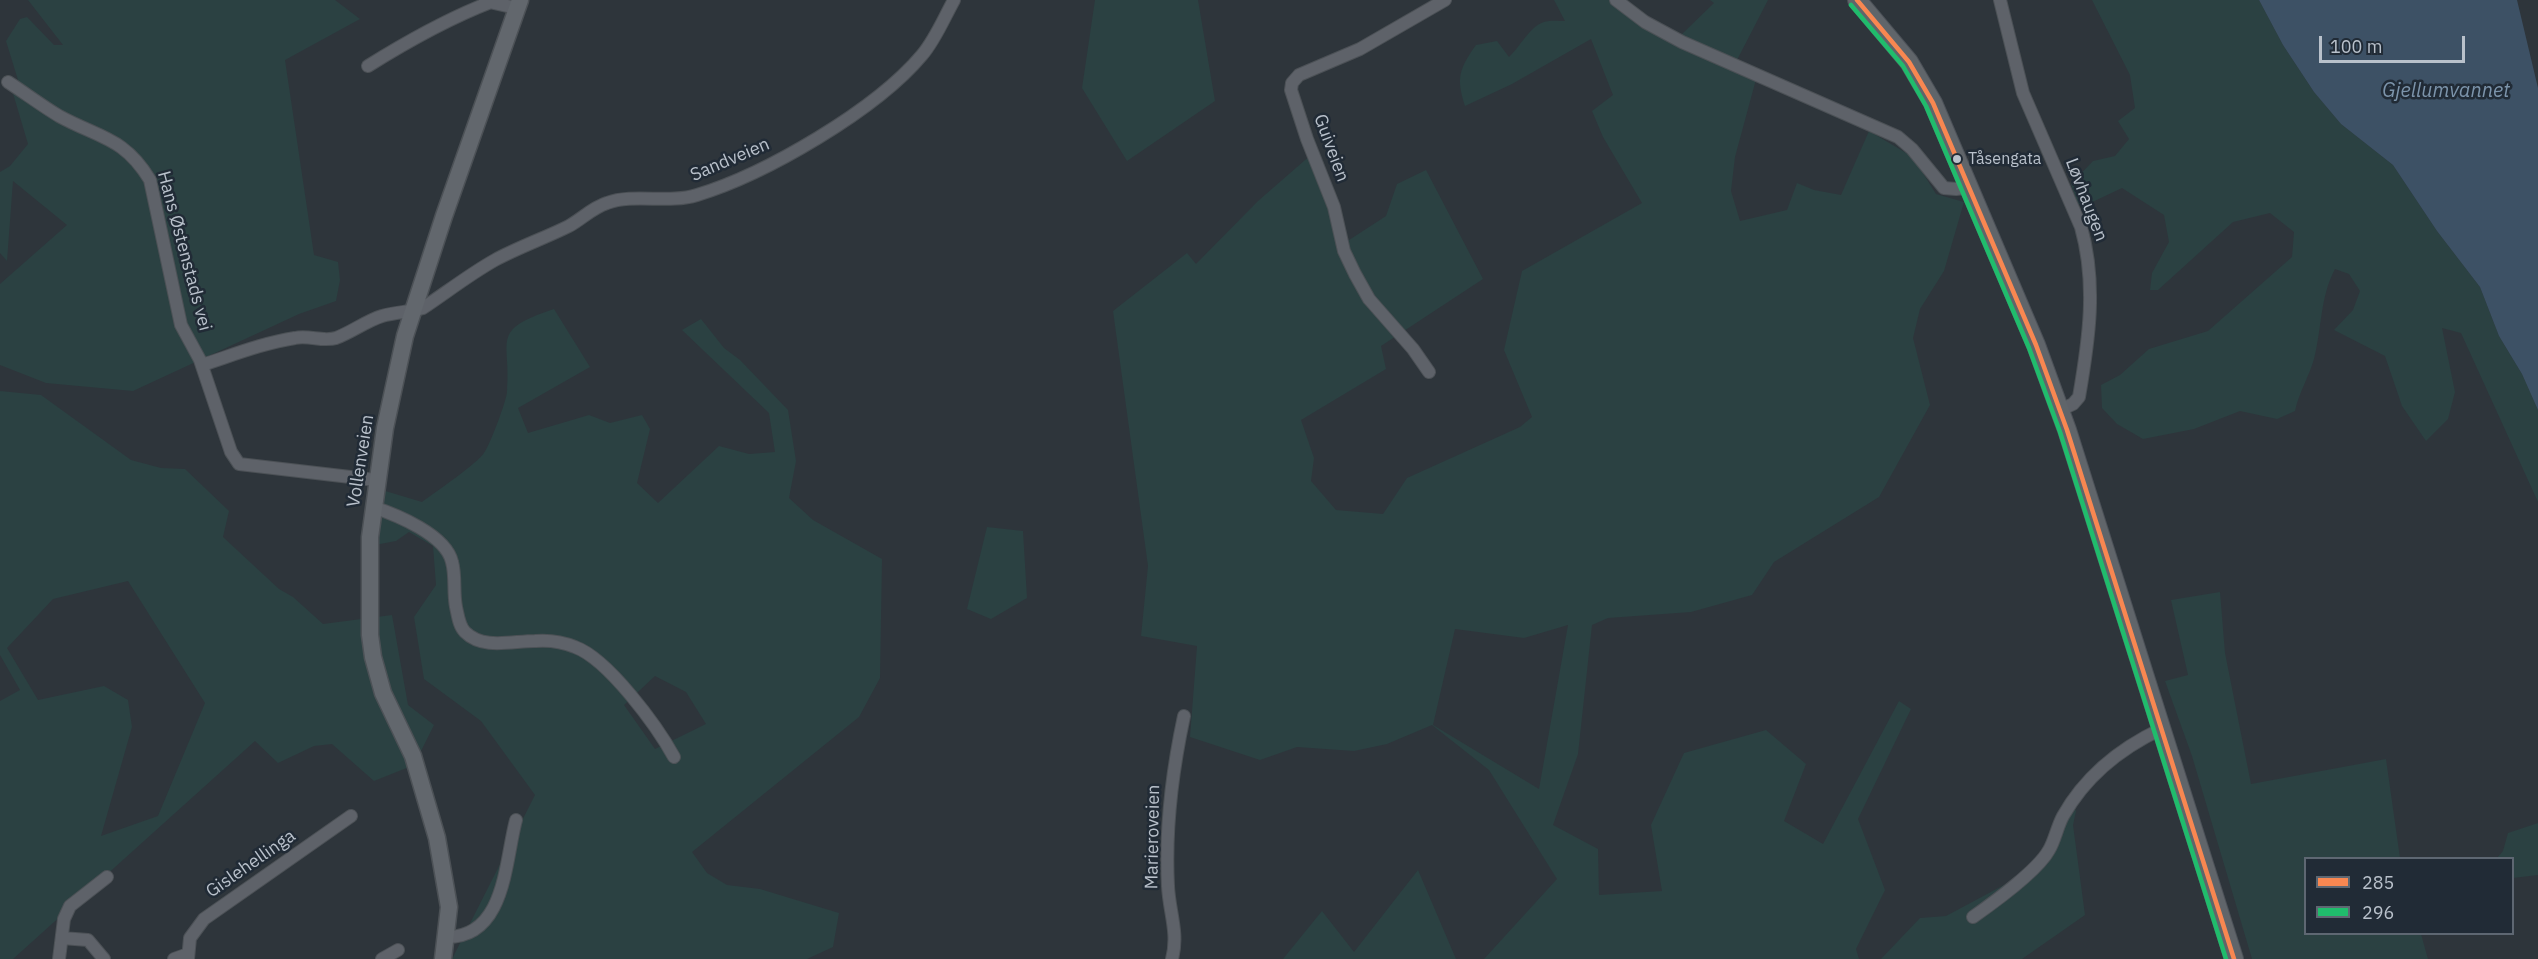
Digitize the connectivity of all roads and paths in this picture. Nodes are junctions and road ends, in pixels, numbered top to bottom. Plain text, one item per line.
1 (954, 0) edge
2 (1445, 0) edge
3 (1616, 0) edge
4 (1857, 0) edge
5 (2000, 0) edge
6 (486, 1) edge
7 (518, 4) edge
8 (1426, 4) edge
9 (368, 66) dead end
10 (8, 82) dead end
11 (1971, 187) junction
12 (412, 312) junction
13 (202, 365) junction
14 (1430, 372) dead end
15 (2060, 410) junction
16 (376, 480) junction
17 (373, 507) junction
18 (1184, 717) dead end
19 (2161, 729) junction
20 (674, 757) dead end
21 (351, 816) dead end
22 (516, 820) dead end
23 (107, 877) dead end
24 (1973, 917) dead end
25 (447, 936) junction
26 (62, 938) junction
27 (398, 950) dead end
28 (188, 956) edge
29 (59, 959) edge
30 (104, 959) edge
31 (174, 959) edge
32 (382, 959) edge
33 (443, 959) edge
34 (1172, 959) edge
35 (2234, 959) edge

1 - 12 street, Sandveien
2 - 8 street, Guiveien
3 - 11 street
4 - 11 main road
5 - 15 street, Løvhaugen
6 - 7 street
6 - 9 street
7 - 12 main road, Vollenveien
8 - 14 street, Guiveien
10 - 13 street, Hans Østenstads vei
11 - 15 main road
12 - 13 street
12 - 16 main road, Vollenveien
13 - 16 street, Hans Østenstads vei
15 - 19 main road
16 - 17 main road, Vollenveien
17 - 20 street
17 - 25 main road, Vollenveien
18 - 34 street, Marieroveien
19 - 24 street
19 - 35 main road
21 - 28 street, Gislehellinga
22 - 25 street
23 - 26 street
25 - 33 main road, Vollenveien
26 - 29 street
26 - 30 street
27 - 32 street
28 - 31 street, Gislehellinga

